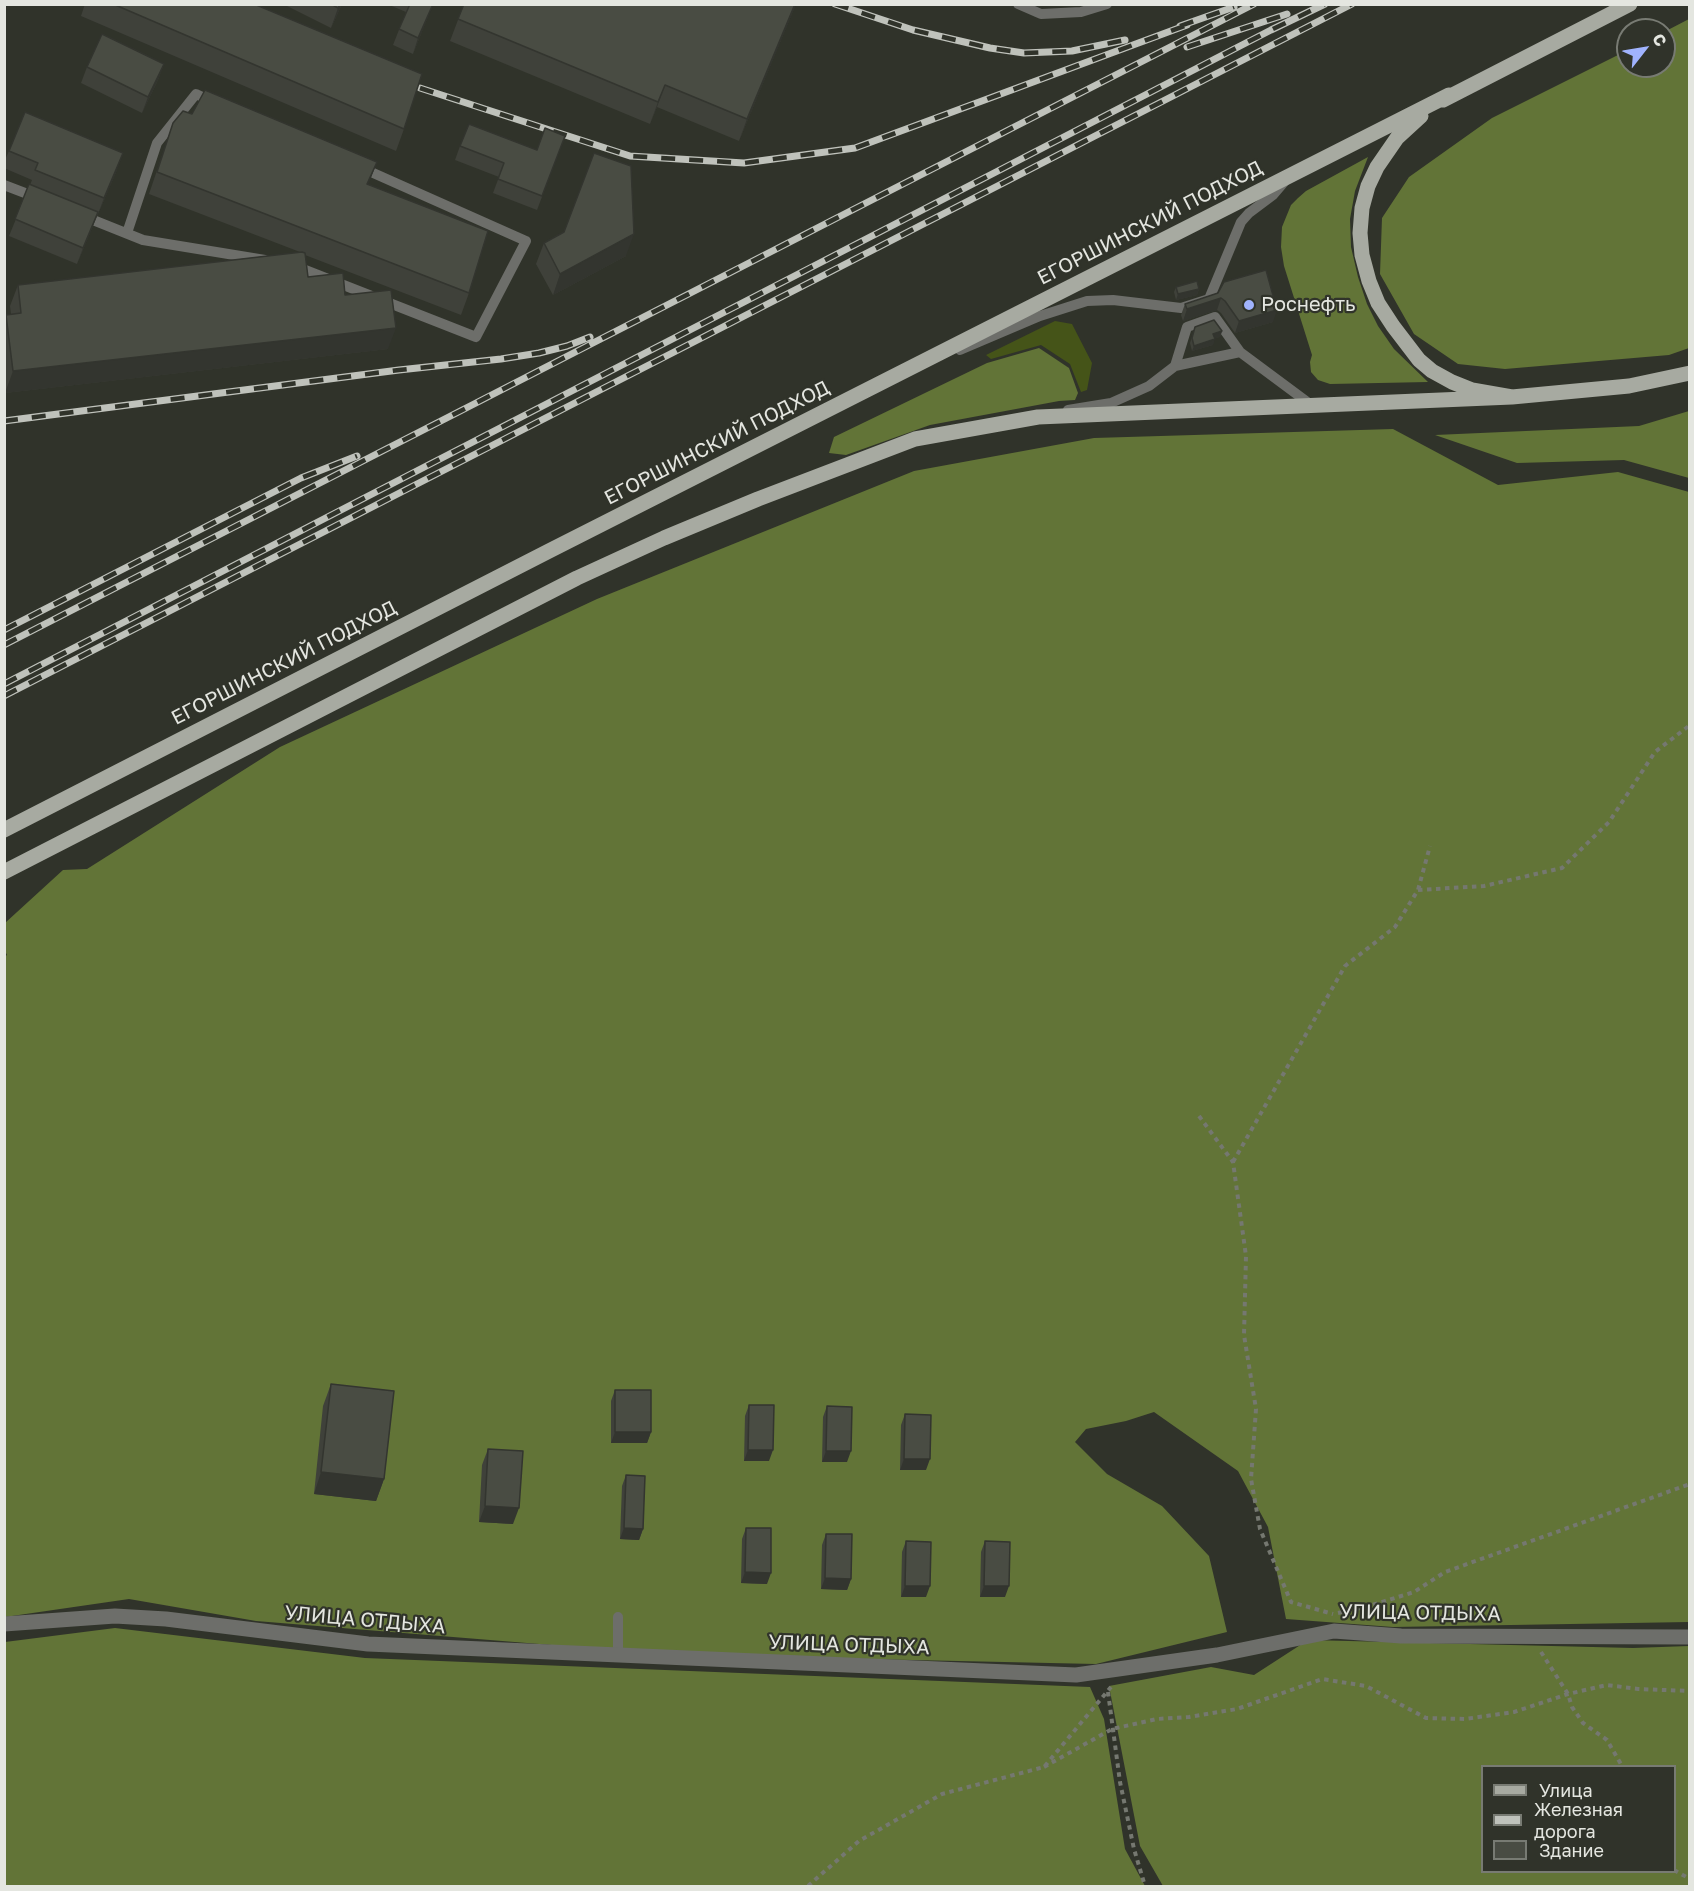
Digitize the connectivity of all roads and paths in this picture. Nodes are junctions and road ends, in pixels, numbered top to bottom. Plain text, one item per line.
1 (1018, 4) edge
2 (1107, 4) edge
3 (1630, 4) edge
4 (1449, 95) junction
5 (228, 108) edge
6 (356, 165) edge
7 (1290, 176) junction
8 (4, 185) edge
9 (45, 201) edge
10 (76, 213) edge
11 (128, 233) junction
12 (1240, 352) junction
13 (1175, 366) junction
14 (899, 373) junction
15 (1689, 374) edge
16 (1512, 398) junction
17 (1311, 404) junction
18 (1038, 417) junction
19 (1689, 725) edge
20 (4, 830) edge
21 (1430, 846) dead end
22 (4, 872) edge
23 (1418, 890) junction
24 (1199, 1116) dead end
25 (1233, 1162) junction
26 (1689, 1484) edge
27 (1335, 1614) junction
28 (618, 1617) dead end
29 (4, 1624) edge
30 (1334, 1631) junction
31 (1531, 1636) junction
32 (1689, 1638) edge
33 (618, 1656) junction
34 (1124, 1670) junction
35 (1689, 1690) edge
36 (1107, 1692) junction
37 (1568, 1694) junction
38 (1112, 1729) junction
39 (1621, 1765) edge
40 (1044, 1767) junction
41 (1676, 1871) edge
42 (1689, 1879) edge
43 (808, 1887) edge
44 (1145, 1887) edge

1 - 2 lane
3 - 4 main road
4 - 7 main road, ЕГОРШИНСКИЙ ПОДХОД
4 - 16 main road
5 - 11 lane
6 - 11 lane
7 - 14 main road, ЕГОРШИНСКИЙ ПОДХОД
7 - 14 lane
8 - 9 lane
10 - 11 lane
12 - 13 lane
12 - 13 lane
12 - 17 lane
13 - 18 lane
14 - 20 main road, ЕГОРШИНСКИЙ ПОДХОД
15 - 16 main road
16 - 17 main road
17 - 18 main road
18 - 22 main road
19 - 23 path
21 - 23 path
23 - 25 path
24 - 25 path
25 - 27 path
26 - 27 path
27 - 30 path
28 - 33 lane
29 - 33 street, УЛИЦА ОТДЫХА
30 - 31 street, УЛИЦА ОТДЫХА
30 - 34 street, УЛИЦА ОТДЫХА
31 - 32 street, УЛИЦА ОТДЫХА
31 - 37 path
33 - 34 street, УЛИЦА ОТДЫХА
34 - 36 path
35 - 37 path
36 - 38 path
36 - 40 path
37 - 38 path
37 - 39 path
38 - 40 path
38 - 44 path
40 - 43 path
41 - 42 path

